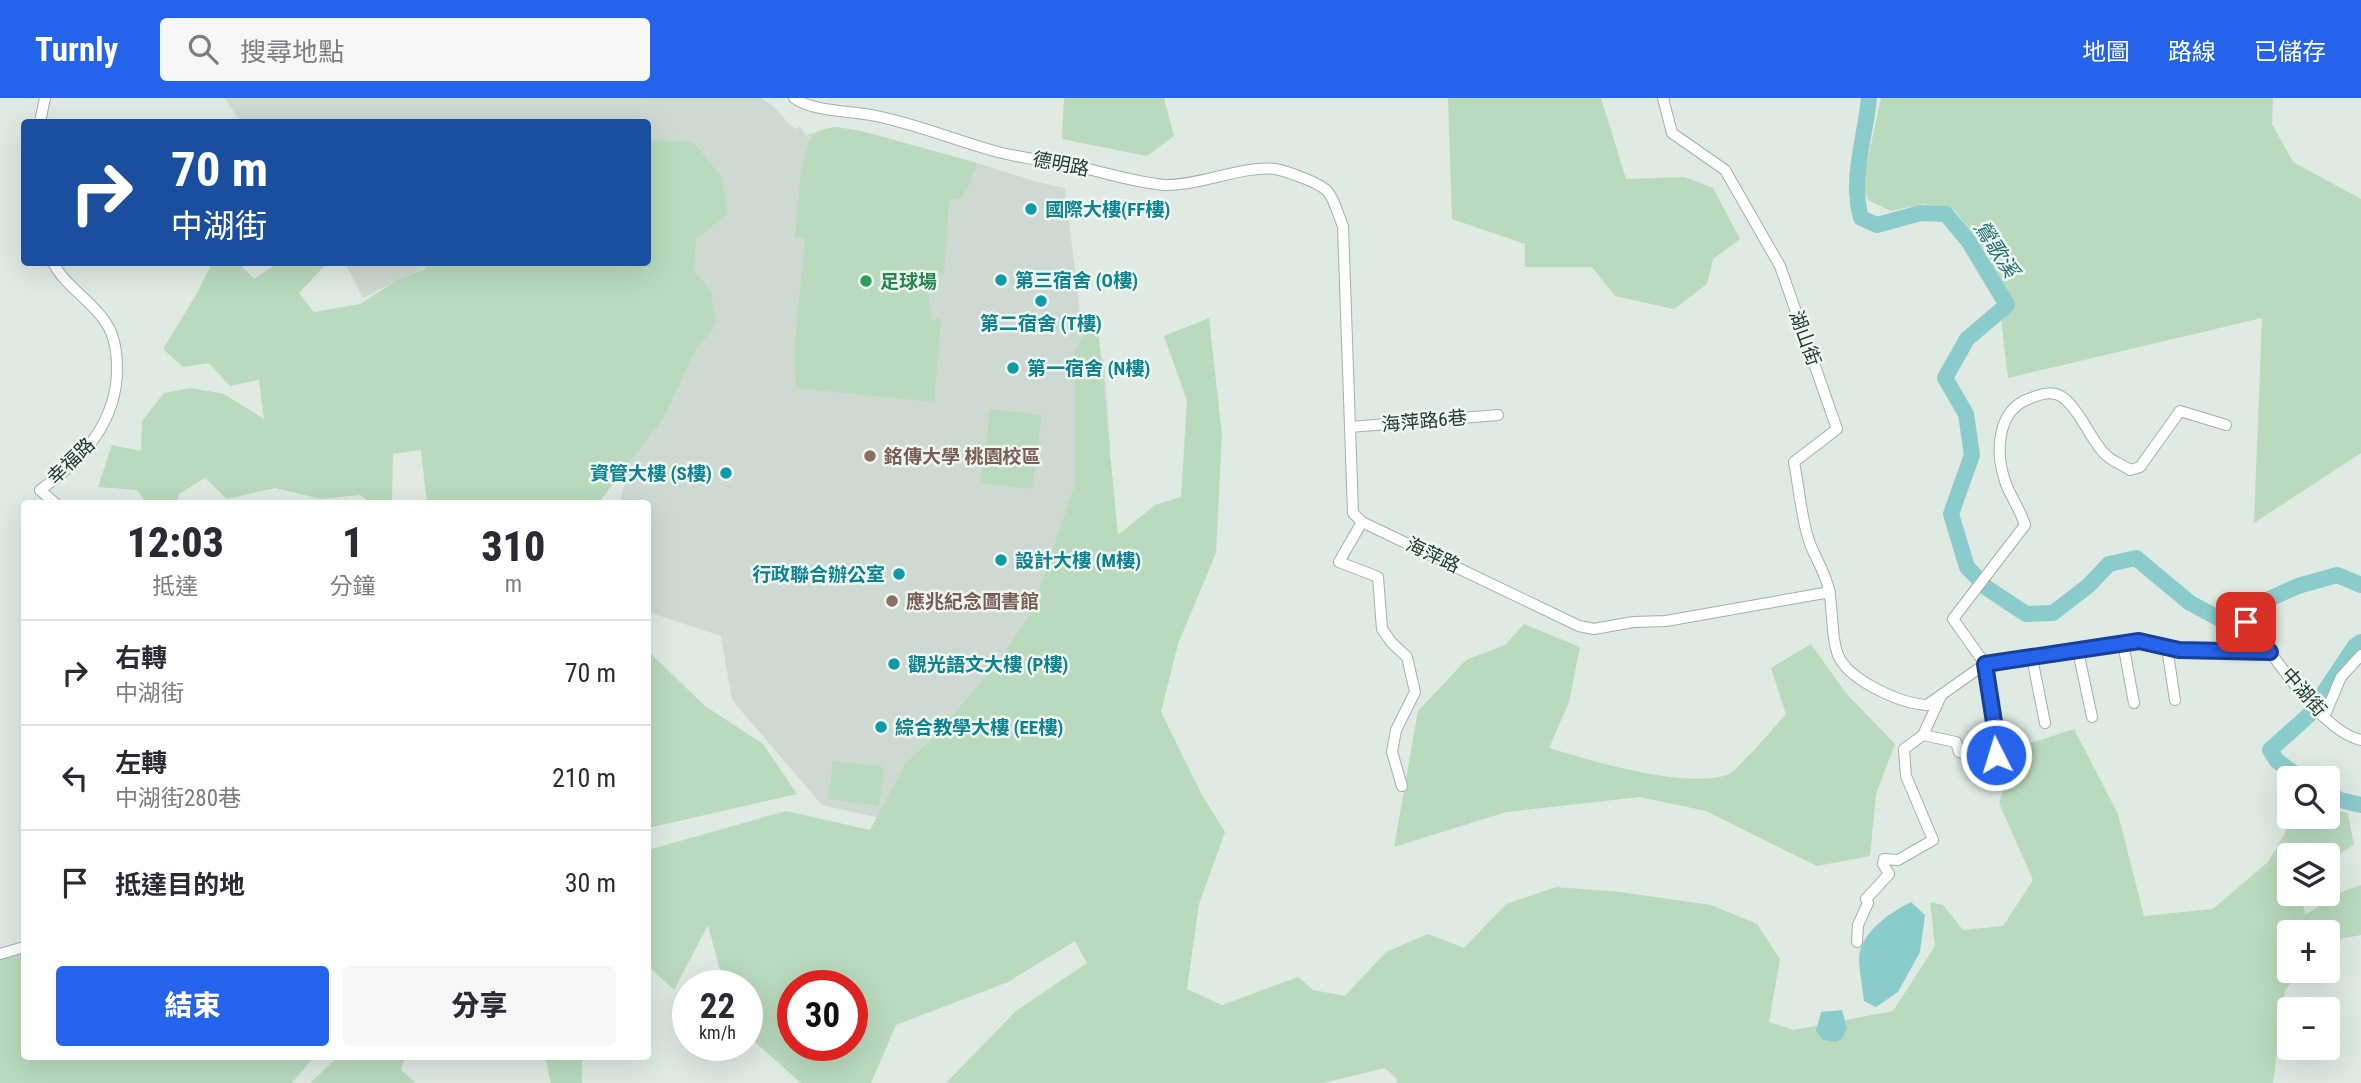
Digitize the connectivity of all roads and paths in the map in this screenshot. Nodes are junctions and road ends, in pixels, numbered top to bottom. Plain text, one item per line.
1 (45, 98) edge
2 (794, 98) edge
3 (1663, 98) edge
4 (41, 119) edge
5 (56, 266) edge
6 (1498, 415) dead end
7 (2227, 425) dead end
8 (1350, 427) junction
9 (51, 500) edge
10 (1362, 522) junction
11 (1830, 592) junction
12 (2231, 606) dead end
13 (2123, 643) junction
14 (2167, 648) junction
15 (2078, 651) junction
16 (2270, 652) junction
17 (2361, 655) edge
18 (2032, 658) junction
19 (1985, 664) junction
20 (1941, 696) junction
21 (2175, 700) dead end
22 (2134, 703) dead end
23 (2321, 714) junction
24 (2092, 717) dead end
25 (2045, 723) dead end
26 (1923, 734) junction
27 (2361, 740) edge
28 (1402, 786) dead end
29 (1857, 942) dead end
30 (21, 948) edge
31 (0, 954) edge

1 - 4 street
2 - 8 street, 德明路
3 - 11 street, 湖山街
5 - 9 street, 幸福路
6 - 8 street, 海萍路6巷
7 - 19 street
8 - 10 street
10 - 11 street, 海萍路
10 - 28 street
11 - 20 street, 中湖街
12 - 16 street
13 - 14 street, 中湖街
13 - 15 street, 中湖街
13 - 22 street
14 - 16 street, 中湖街
14 - 21 street
15 - 18 street, 中湖街
15 - 24 street
16 - 23 street, 中湖街
17 - 23 street
18 - 19 street, 中湖街
18 - 25 street
19 - 20 street, 中湖街
19 - 26 street
20 - 26 street
23 - 27 street, 中湖街
26 - 29 street
30 - 31 street

